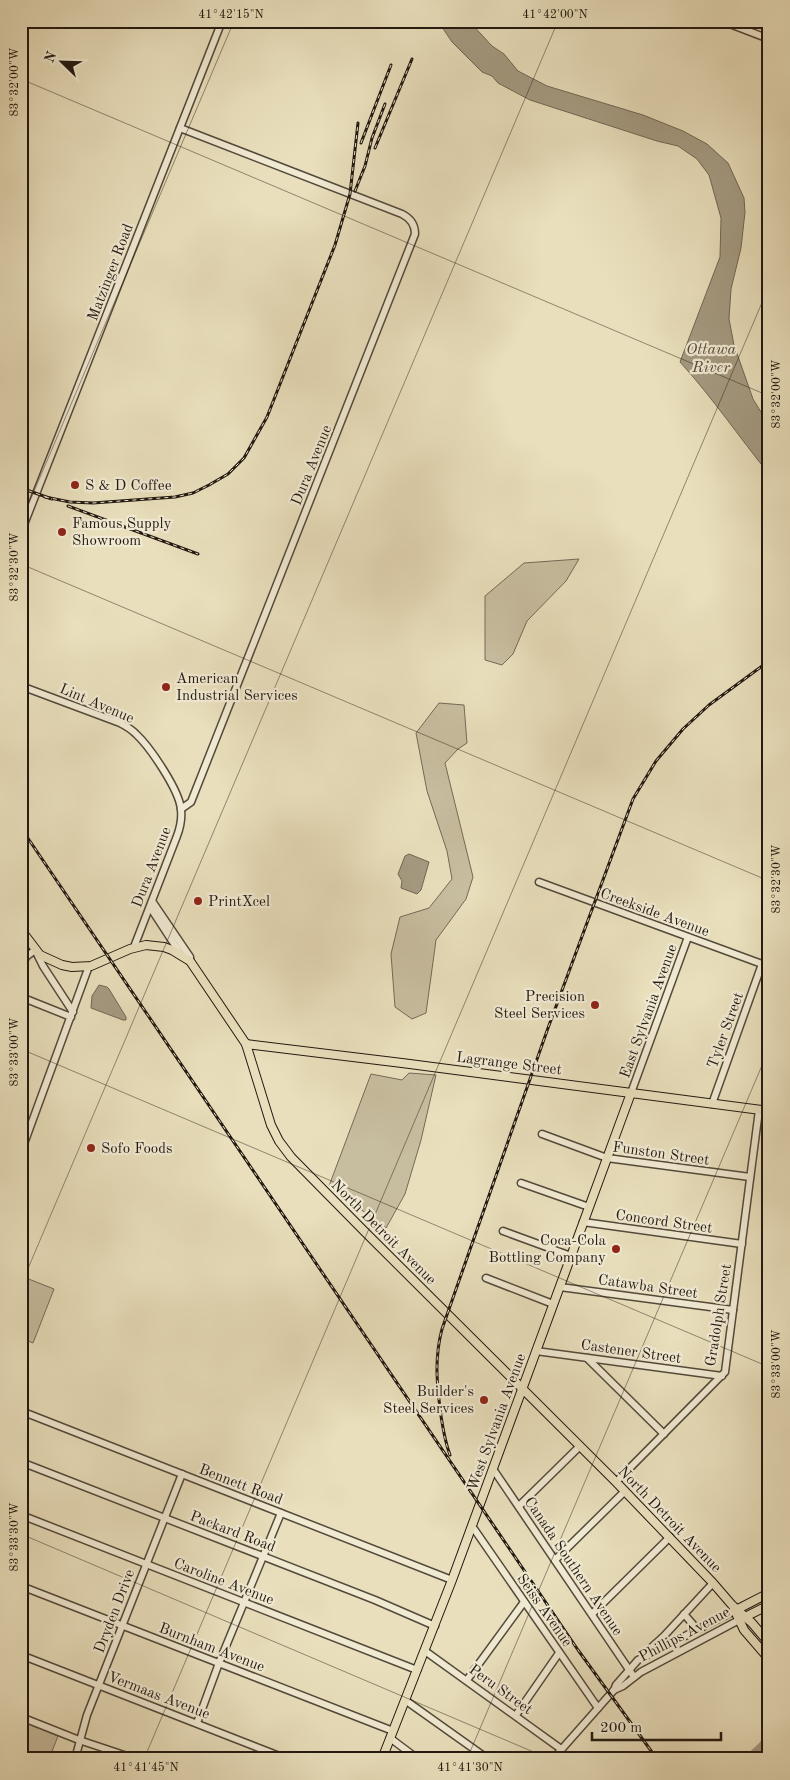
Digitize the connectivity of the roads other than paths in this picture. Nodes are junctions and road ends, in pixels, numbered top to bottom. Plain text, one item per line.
1 (222, 21) edge
2 (722, 21) edge
3 (769, 40) edge
4 (180, 128) junction
5 (21, 532) edge
6 (21, 686) edge
7 (181, 809) junction
8 (539, 882) dead end
9 (151, 904) junction
10 (21, 930) edge
11 (688, 937) junction
12 (134, 947) junction
13 (35, 950) junction
14 (183, 956) junction
15 (190, 961) junction
16 (762, 964) joint
17 (89, 966) junction
18 (21, 970) edge
19 (21, 997) edge
20 (72, 1014) junction
21 (246, 1044) junction
22 (631, 1093) junction
23 (712, 1104) junction
24 (759, 1110) junction
25 (769, 1111) edge
26 (542, 1134) dead end
27 (24, 1137) edge
28 (21, 1152) edge
29 (607, 1158) junction
30 (750, 1178) junction
31 (522, 1183) dead end
32 (589, 1207) junction
33 (583, 1222) junction
34 (503, 1231) dead end
35 (742, 1244) junction
36 (571, 1256) junction
37 (486, 1278) dead end
38 (560, 1287) junction
39 (553, 1304) junction
40 (733, 1310) junction
41 (536, 1351) junction
42 (587, 1358) junction
43 (722, 1376) junction
44 (522, 1389) junction
45 (21, 1411) edge
46 (664, 1434) junction
47 (580, 1446) junction
48 (21, 1462) edge
49 (493, 1469) junction
50 (182, 1474) junction
51 (616, 1482) junction
52 (625, 1491) junction
53 (519, 1506) junction
54 (281, 1513) junction
55 (21, 1515) edge
56 (164, 1518) junction
57 (472, 1526) junction
58 (670, 1537) junction
59 (263, 1557) junction
60 (556, 1560) junction
61 (146, 1564) junction
62 (452, 1580) junction
63 (713, 1583) junction
64 (21, 1586) edge
65 (769, 1593) edge
66 (244, 1602) junction
67 (524, 1602) junction
68 (769, 1605) edge
69 (734, 1608) junction
70 (592, 1614) junction
71 (684, 1614) junction
72 (742, 1619) junction
73 (122, 1626) junction
74 (434, 1626) junction
75 (695, 1630) junction
76 (697, 1643) junction
77 (769, 1643) edge
78 (669, 1644) junction
79 (425, 1651) junction
80 (559, 1653) junction
81 (21, 1654) edge
82 (674, 1654) junction
83 (769, 1659) edge
84 (638, 1660) junction
85 (219, 1663) junction
86 (417, 1670) junction
87 (630, 1670) junction
88 (634, 1677) junction
89 (467, 1680) junction
90 (99, 1685) junction
91 (614, 1690) junction
92 (405, 1700) junction
93 (598, 1708) junction
94 (516, 1715) junction
95 (21, 1717) edge
96 (197, 1723) junction
97 (392, 1735) junction
98 (79, 1740) junction
99 (561, 1749) junction
100 (75, 1759) edge
101 (136, 1759) edge
102 (287, 1759) edge
103 (382, 1759) edge
104 (418, 1759) edge
105 (488, 1759) edge
106 (553, 1759) edge

1 - 4 street, Matzinger Road
2 - 3 street
4 - 5 street, Matzinger Road
4 - 7 street, Dura Avenue
6 - 7 street, Lint Avenue
7 - 9 street, Dura Avenue
8 - 11 street, Creekside Avenue
9 - 12 street, Dura Avenue
9 - 14 street
9 - 15 street
10 - 13 main road, North Detroit Avenue
11 - 16 street, Creekside Avenue
11 - 22 street, East Sylvania Avenue
12 - 14 main road, North Detroit Avenue
12 - 17 main road, North Detroit Avenue
13 - 17 main road, North Detroit Avenue
13 - 18 street
13 - 20 street, North Detroit Avenue
14 - 15 main road, North Detroit Avenue
15 - 21 main road, North Detroit Avenue
16 - 23 street, Tyler Street
17 - 20 street
19 - 20 street
20 - 27 street
21 - 22 main road, Lagrange Street
21 - 44 main road, North Detroit Avenue
22 - 23 main road, Lagrange Street
22 - 29 main road, West Sylvania Avenue
23 - 24 main road, Lagrange Street
24 - 25 main road, Lagrange Street
24 - 30 street, Gradolph Street
26 - 29 street, Funston Street
27 - 28 street
29 - 30 street, Funston Street
29 - 32 main road, West Sylvania Avenue
30 - 35 street, Gradolph Street
31 - 32 street
32 - 33 main road, West Sylvania Avenue
33 - 35 street, Concord Street
33 - 36 main road, West Sylvania Avenue
34 - 36 street
35 - 40 street, Gradolph Street
36 - 38 main road, West Sylvania Avenue
37 - 39 street
38 - 39 main road, West Sylvania Avenue
38 - 40 street, Catawba Street
39 - 41 main road, West Sylvania Avenue
40 - 43 street, Gradolph Street
41 - 42 street, Castener Street
41 - 44 main road, West Sylvania Avenue
42 - 43 street, Castener Street
42 - 46 street
43 - 46 street, Gradolph Street
44 - 47 main road, North Detroit Avenue
44 - 49 main road, West Sylvania Avenue
45 - 50 street, Bennett Road
46 - 51 street, Gradolph Street
47 - 51 main road, North Detroit Avenue
47 - 53 street
48 - 56 street, Packard Road
49 - 53 street, Canada Southern Avenue
49 - 57 main road, West Sylvania Avenue
50 - 54 street, Bennett Road
50 - 56 street, Dryden Drive
51 - 52 main road, North Detroit Avenue
52 - 58 main road, North Detroit Avenue
52 - 60 street
53 - 60 street, Canada Southern Avenue
54 - 59 street
54 - 62 street, Bennett Road
55 - 61 street, Caroline Avenue
56 - 59 street, Packard Road
56 - 61 street, Dryden Drive
57 - 62 main road, West Sylvania Avenue
57 - 67 street, Seiss Avenue
58 - 63 main road, North Detroit Avenue
58 - 70 street
59 - 66 street
59 - 74 street, Packard Road
60 - 70 street, Canada Southern Avenue
61 - 66 street, Caroline Avenue
61 - 73 street, Dryden Drive
62 - 74 main road, West Sylvania Avenue
63 - 69 main road, North Detroit Avenue
63 - 71 street, Phillips Avenue
64 - 73 street, Burnham Avenue
65 - 69 main road, Phillips Avenue
66 - 85 street
66 - 86 street, Caroline Avenue
67 - 80 street, Seiss Avenue
67 - 89 street
68 - 72 main road, Phillips Avenue
69 - 72 main road, North Detroit Avenue
69 - 75 street, Phillips Avenue
70 - 87 street, Canada Southern Avenue
71 - 75 street
71 - 84 street, Phillips Avenue
72 - 76 street, Phillips Avenue
72 - 77 main road, North Detroit Avenue
72 - 83 main road, North Detroit Avenue
73 - 85 street, Burnham Avenue
73 - 90 street, Dryden Drive
74 - 79 main road, West Sylvania Avenue
75 - 76 street
75 - 78 street, Phillips Avenue
76 - 82 street, Phillips Avenue
78 - 82 street
78 - 84 street, Phillips Avenue
79 - 86 main road, West Sylvania Avenue
79 - 89 street, Peru Street
80 - 93 street, Seiss Avenue
80 - 94 street
81 - 90 street, Vermaas Avenue
82 - 88 street, Phillips Avenue
84 - 87 street, Phillips Avenue
85 - 96 street
85 - 97 street, Burnham Avenue
86 - 92 main road, West Sylvania Avenue
87 - 88 street, Canada Southern Avenue
87 - 91 street, Phillips Avenue
88 - 91 street, Phillips Avenue
89 - 94 street, Peru Street
90 - 96 street, Vermaas Avenue
90 - 98 street, Dryden Drive
91 - 93 street, Phillips Avenue
92 - 97 main road, West Sylvania Avenue
92 - 105 street
93 - 99 street, Phillips Avenue
94 - 99 street, Peru Street
95 - 98 street
96 - 102 street, Vermaas Avenue
97 - 103 main road, West Sylvania Avenue
97 - 104 street, Burnham Avenue
98 - 100 street, Dryden Drive
98 - 101 street
99 - 106 street, Phillips Avenue

